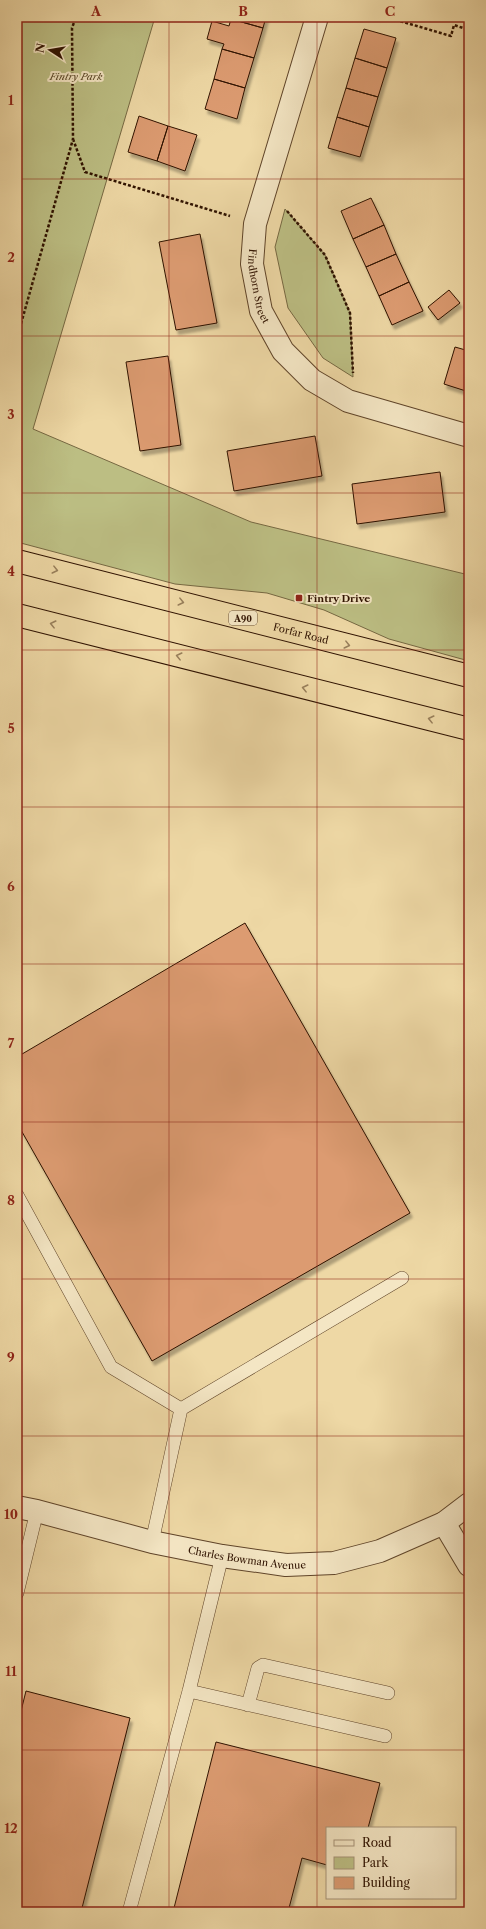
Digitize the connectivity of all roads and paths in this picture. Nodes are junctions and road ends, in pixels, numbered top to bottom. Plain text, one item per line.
1 (76, 17) edge
2 (317, 17) edge
3 (386, 17) edge
4 (469, 30) edge
5 (73, 138) junction
6 (264, 196) junction
7 (256, 224) junction
8 (17, 338) edge
9 (348, 401) junction
10 (469, 436) edge
11 (17, 561) edge
12 (17, 615) edge
13 (469, 676) edge
14 (469, 729) edge
15 (17, 1195) edge
16 (402, 1278) dead end
17 (182, 1409) junction
18 (469, 1504) edge
19 (27, 1509) edge
20 (444, 1523) junction
21 (152, 1542) junction
22 (222, 1556) junction
23 (469, 1565) edge
24 (17, 1593) edge
25 (189, 1691) junction
26 (388, 1693) dead end
27 (248, 1705) junction
28 (385, 1736) dead end
29 (129, 1912) edge

1 - 5 path
2 - 6 street, Findhorn Street
3 - 4 path
5 - 7 path
5 - 8 path
6 - 7 street, Findhorn Street
6 - 9 path
7 - 9 street, Findhorn Street
9 - 10 street, Findhorn Street
11 -> 13 highway, Forfar Road / A90
14 -> 12 highway
15 - 17 lane
16 - 17 lane
17 - 21 lane
18 - 20 street, Charles Bowman Avenue
19 - 21 street, Charles Bowman Avenue
19 - 24 lane
20 - 22 street, Charles Bowman Avenue
20 - 23 street
21 - 22 street, Charles Bowman Avenue
22 - 25 lane
25 - 27 lane
25 - 29 lane
26 - 27 lane
27 - 28 lane

